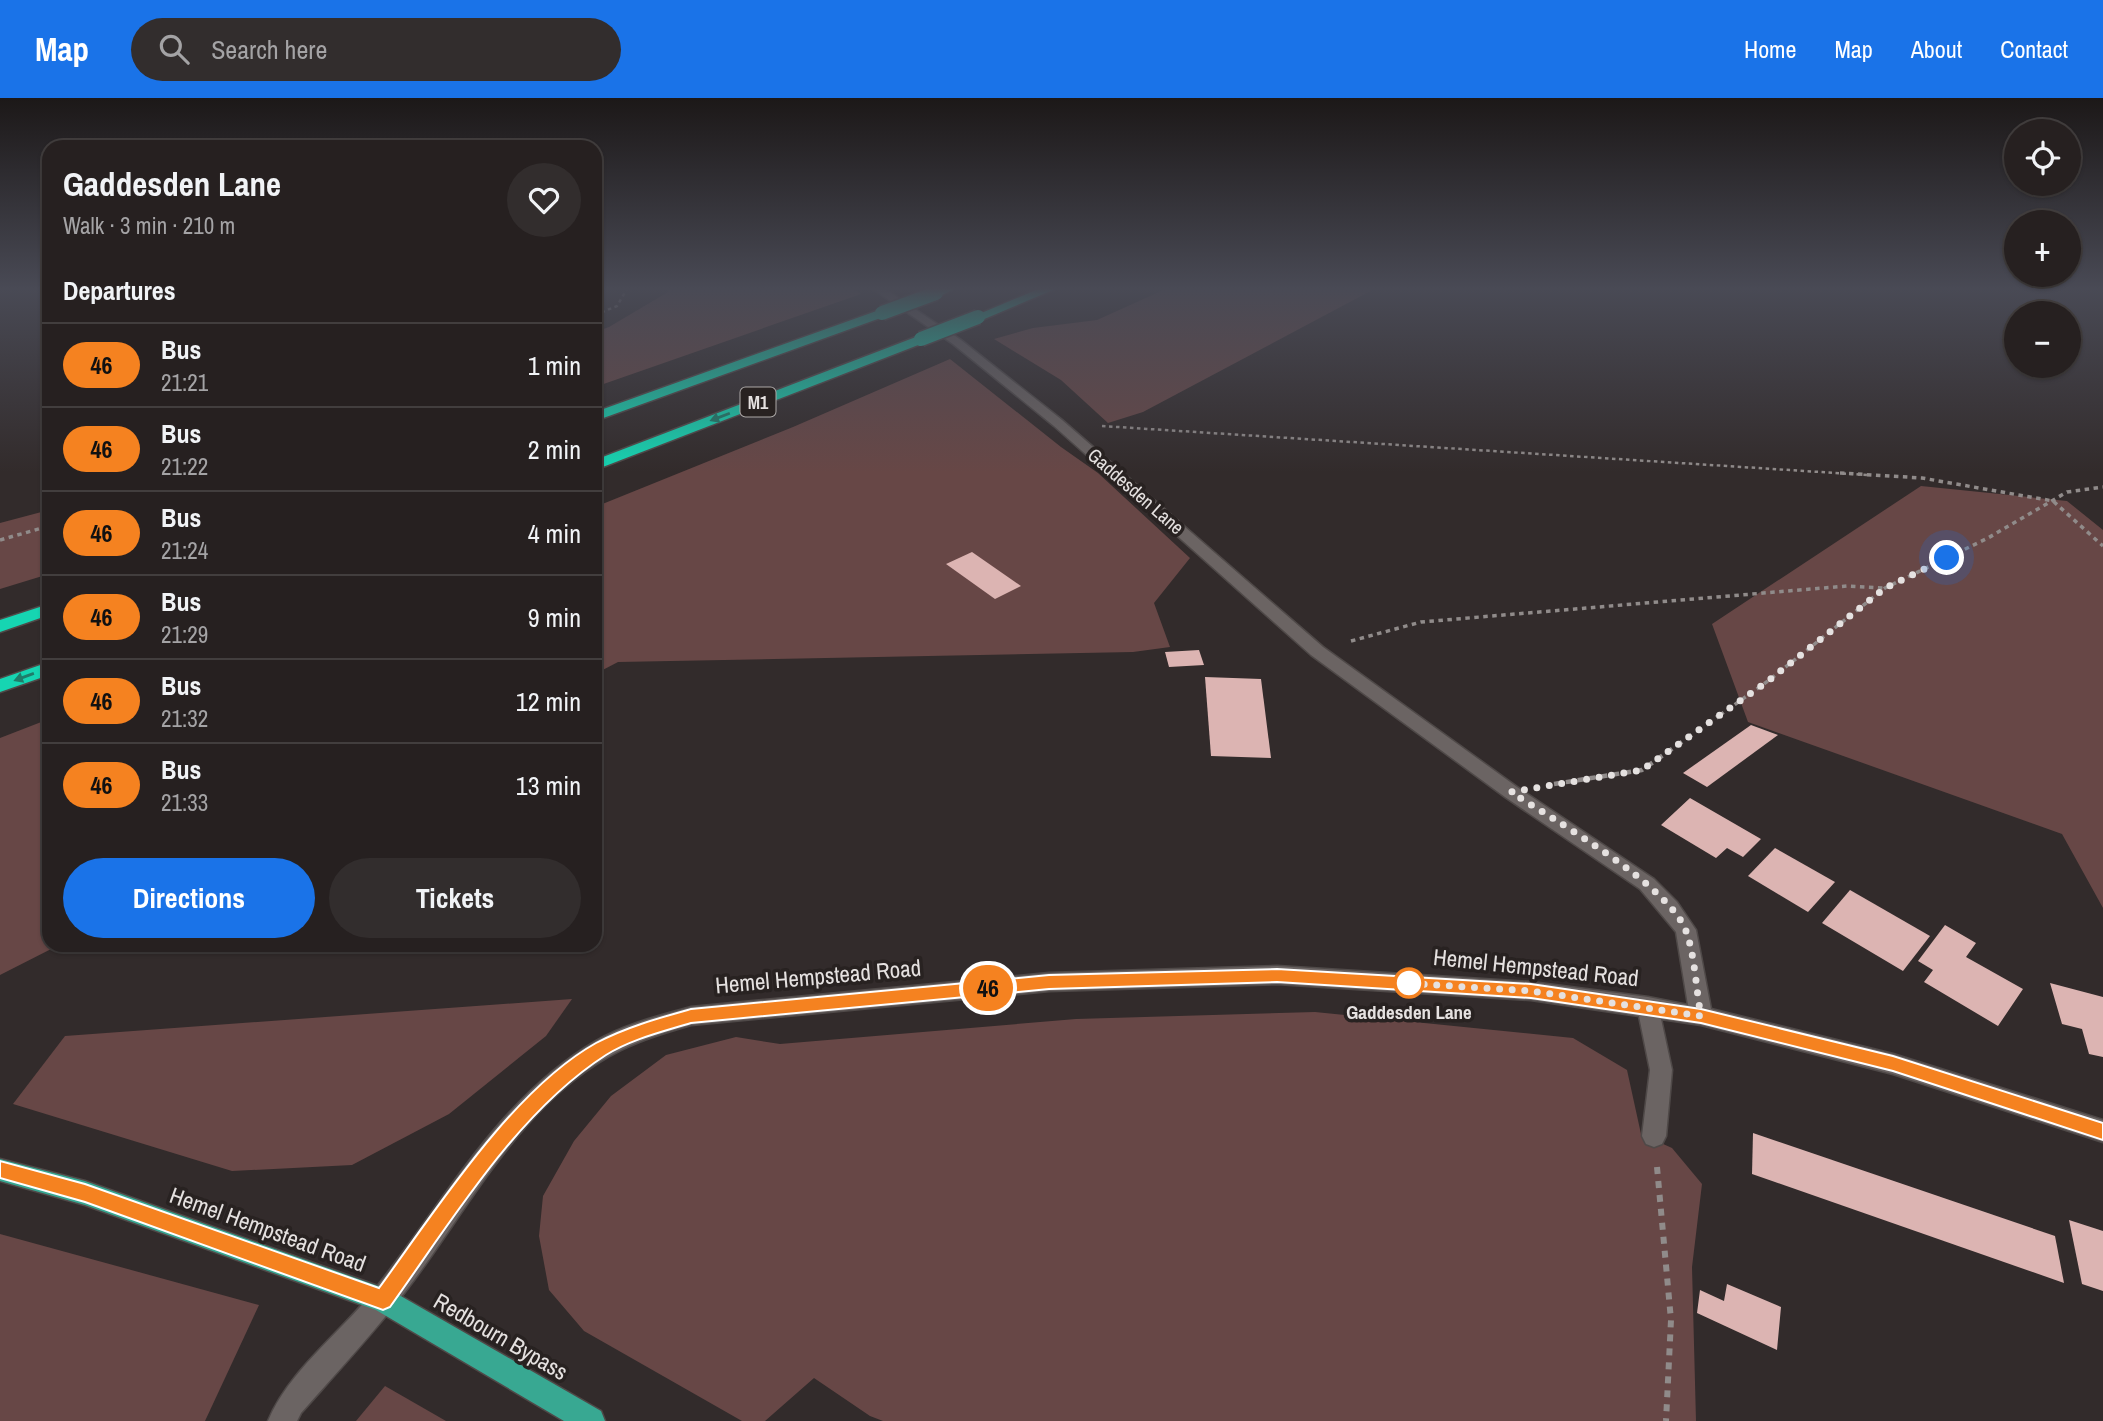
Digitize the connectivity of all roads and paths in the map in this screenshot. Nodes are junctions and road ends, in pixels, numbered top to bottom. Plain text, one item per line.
1 (783, 349) edge
2 (896, 349) edge
3 (965, 349) edge
4 (602, 414) edge
5 (1058, 423) junction
6 (602, 462) edge
7 (2103, 487) edge
8 (2053, 501) junction
9 (42, 528) edge
10 (0, 540) edge
11 (2103, 546) edge
12 (1885, 588) junction
13 (42, 611) edge
14 (0, 626) edge
15 (1317, 651) junction
16 (42, 671) edge
17 (0, 686) edge
18 (1511, 792) junction
19 (1648, 1006) junction
20 (1701, 1016) junction
21 (2103, 1131) edge
22 (1654, 1136) joint
23 (0, 1170) edge
24 (383, 1300) junction
25 (282, 1421) edge
26 (591, 1421) edge
27 (1667, 1421) edge

1 - 4 highway, M1, bridge
2 -> 6 highway, M1, bridge
3 - 5 street, Gaddesden Lane
5 - 8 path
5 - 15 street, Gaddesden Lane
7 - 8 path
8 - 11 path
8 - 12 path
9 - 10 path
12 - 15 path
12 - 18 path
13 - 14 highway
15 - 18 street, Gaddesden Lane
16 -> 17 highway
18 - 20 street, Gaddesden Lane
19 - 20 street, Hemel Hempstead Road
19 - 22 street
19 - 24 street, Hemel Hempstead Road
20 - 21 street, Hemel Hempstead Road
22 - 27 path
23 - 24 main road, Hemel Hempstead Road
24 - 25 street
24 - 26 main road, Redbourn Bypass

